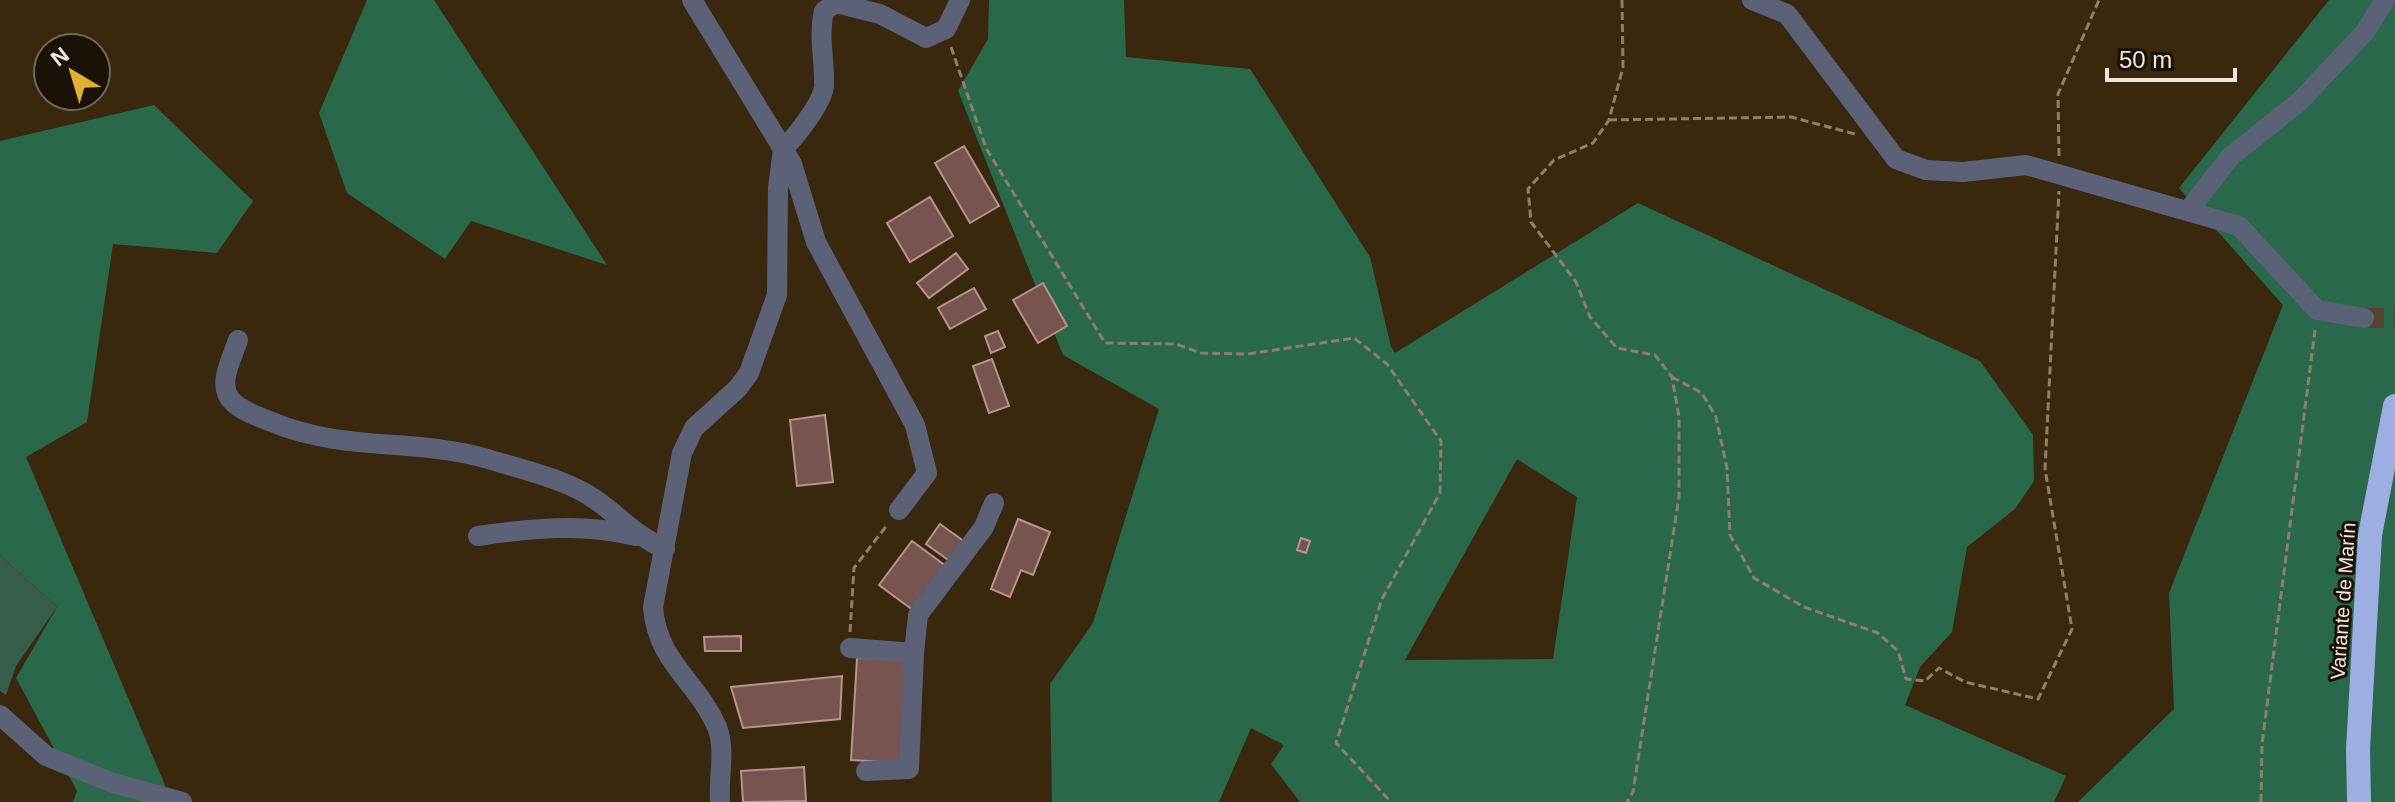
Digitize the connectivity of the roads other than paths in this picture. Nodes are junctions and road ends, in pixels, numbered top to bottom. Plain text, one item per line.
1 (692, 0) edge
2 (960, 0) edge
3 (1752, 0) edge
4 (2385, 0) edge
5 (783, 149) junction
6 (2188, 211) junction
7 (2364, 318) tunnel mouth
8 (238, 340) dead end
9 (2395, 406) edge
10 (994, 503) dead end
11 (899, 510) road end
12 (478, 536) dead end
13 (638, 537) junction
14 (665, 549) junction
15 (850, 648) road end
16 (914, 653) junction
17 (0, 715) edge
18 (866, 771) dead end
19 (182, 802) edge
20 (720, 802) edge
21 (2359, 802) edge

1 - 5 street
2 - 5 street
3 - 6 street
4 - 6 street
5 - 11 street
5 - 14 street
6 - 7 street
8 - 13 street
9 - 21 highway, Variante de Marín
10 - 16 street
12 - 13 street
13 - 14 street
14 - 20 street
15 - 16 street
16 - 18 street
17 - 19 street

